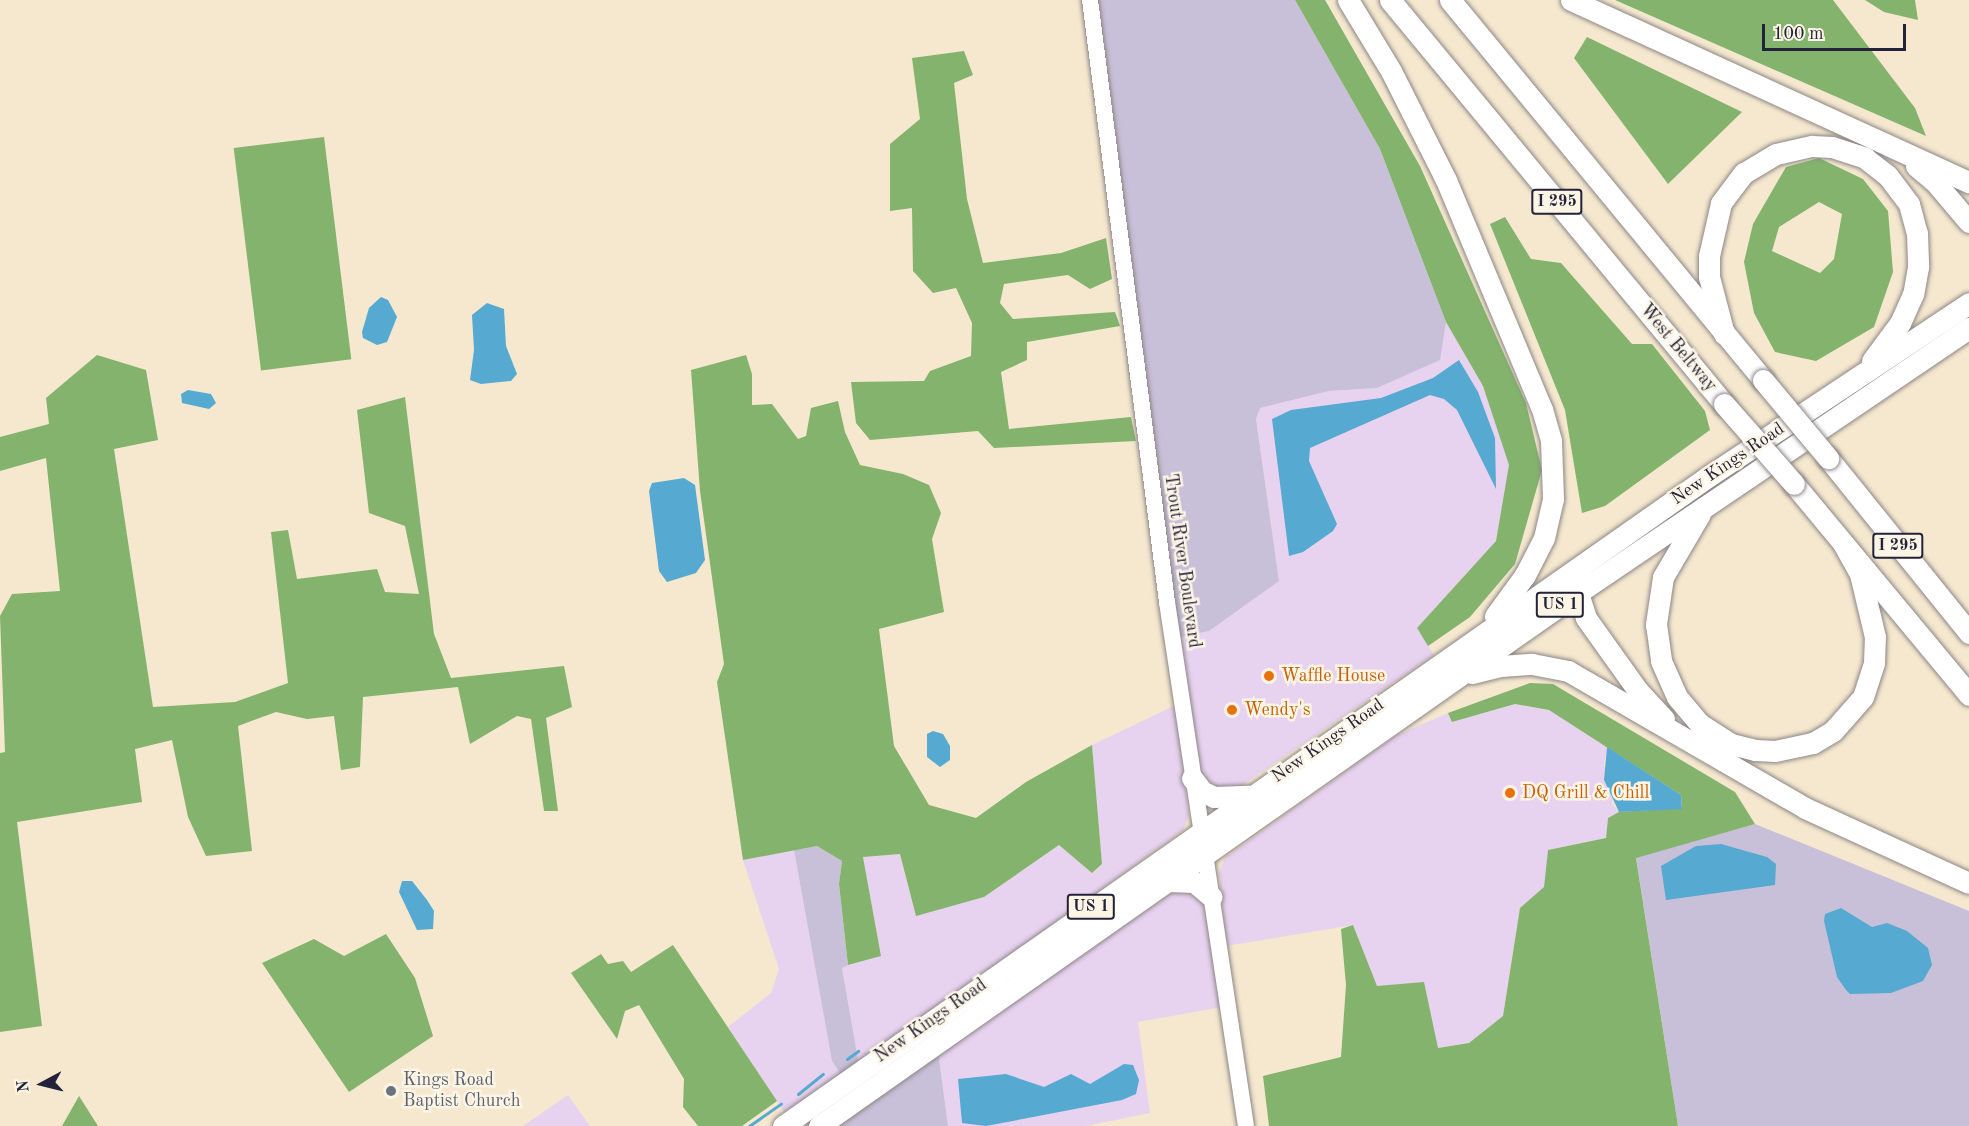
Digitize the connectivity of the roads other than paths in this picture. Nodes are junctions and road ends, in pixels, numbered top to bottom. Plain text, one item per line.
1 (1090, 0) edge
2 (1348, 0) edge
3 (1390, 0) edge
4 (1449, 0) edge
5 (1571, 0) edge
6 (1896, 150) junction
7 (1969, 182) edge
8 (1969, 222) edge
9 (1969, 303) edge
10 (1969, 328) edge
11 (1724, 334) junction
12 (1864, 372) junction
13 (1711, 500) junction
14 (1843, 543) junction
15 (1572, 571) junction
16 (1576, 594) junction
17 (1969, 633) edge
18 (1476, 638) junction
19 (1457, 677) junction
20 (1969, 695) edge
21 (1678, 735) junction
22 (1192, 778) junction
23 (1250, 795) junction
24 (1200, 830) junction
25 (1204, 855) junction
26 (1167, 881) junction
27 (1969, 883) edge
28 (1212, 897) junction
29 (1078, 917) junction
30 (958, 1002) junction
31 (970, 1020) junction
32 (875, 1086) junction
33 (783, 1126) edge
34 (819, 1126) edge
35 (1246, 1126) edge

1 - 22 street, Trout River Boulevard
2 - 18 highway
3 - 14 highway, West Beltway / I 295, bridge
4 - 11 highway, I 295
5 - 6 highway
6 - 7 highway
6 - 8 highway
9 - 12 highway, New Kings Road / US 1
10 - 13 highway, New Kings Road / US 1
11 - 12 highway
11 - 17 highway, I 295, bridge
12 - 15 highway, New Kings Road / US 1
13 - 14 highway
13 - 16 highway, New Kings Road / US 1
14 - 20 highway, West Beltway / I 295
15 - 16 highway
15 - 18 highway, New Kings Road / US 1
16 - 19 highway, New Kings Road / US 1
16 - 21 highway
18 - 23 highway, New Kings Road / US 1
19 - 21 highway
19 - 25 highway, New Kings Road / US 1
21 - 27 highway
22 - 23 highway
22 - 24 street, Trout River Boulevard
23 - 24 highway, New Kings Road / US 1
24 - 25 street, Trout River Boulevard
24 - 29 highway, New Kings Road / US 1
25 - 26 highway, New Kings Road / US 1
25 - 28 street, Trout River Boulevard
26 - 28 highway
26 - 31 highway, New Kings Road / US 1
28 - 35 street, Trout River Boulevard
29 - 30 highway, New Kings Road / US 1
29 - 31 highway
30 - 32 highway
30 - 33 highway, New Kings Road / US 1
31 - 32 highway, New Kings Road / US 1
32 - 34 highway, New Kings Road / US 1

